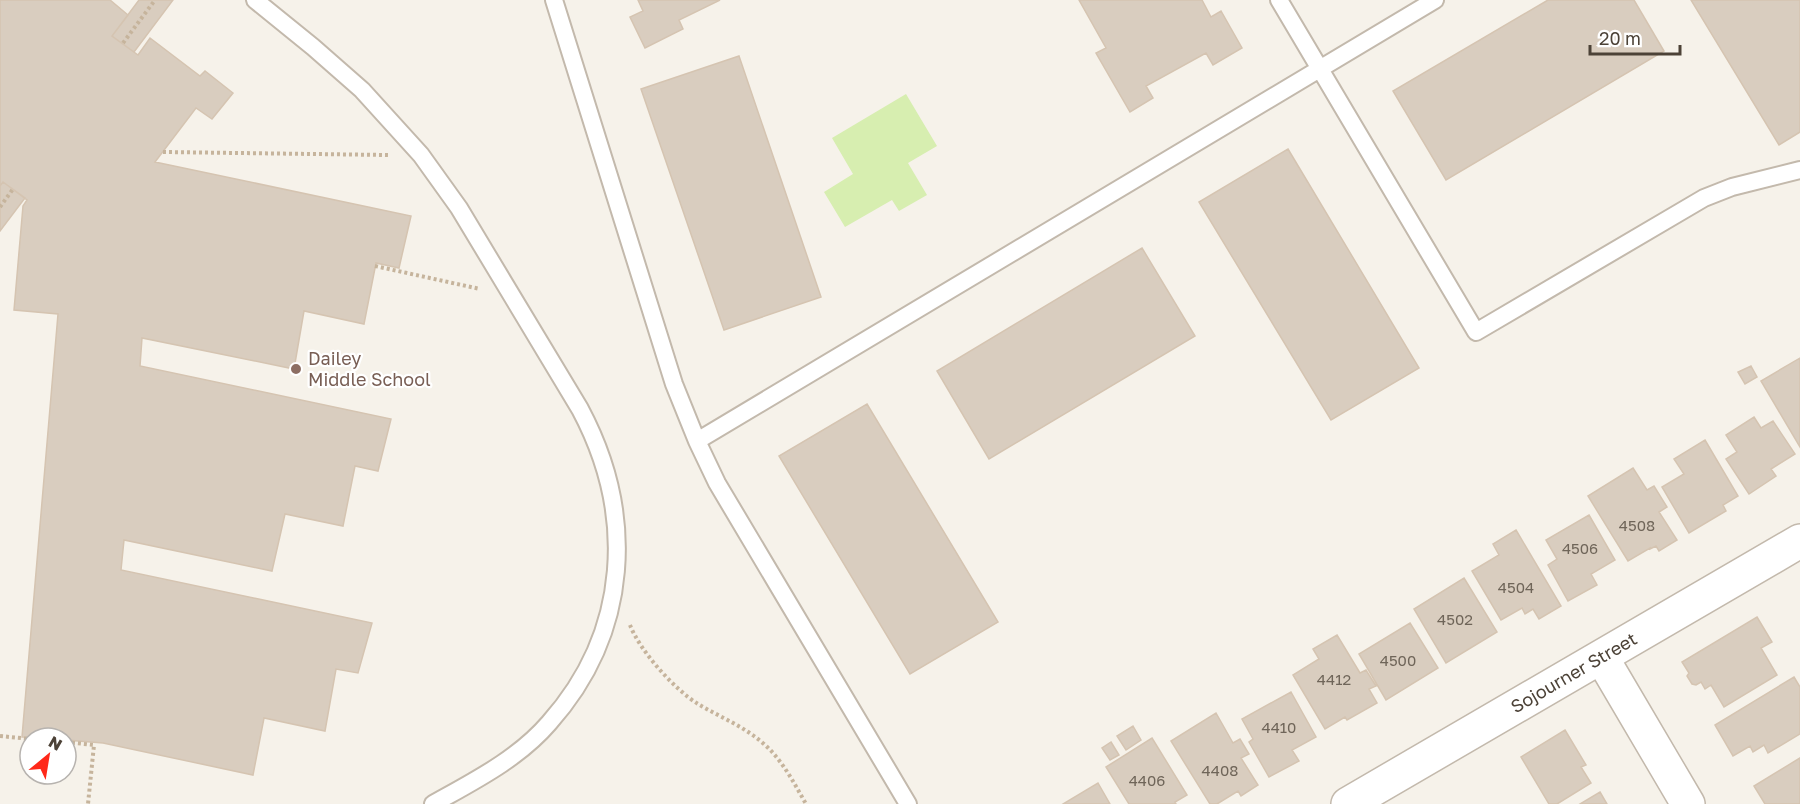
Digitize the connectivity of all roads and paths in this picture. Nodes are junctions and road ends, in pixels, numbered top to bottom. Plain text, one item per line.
1 (155, 0) edge
2 (255, 0) edge
3 (554, 0) edge
4 (1279, 0) edge
5 (1435, 0) edge
6 (123, 44) dead end
7 (1319, 69) junction
8 (163, 152) dead end
9 (421, 155) junction
10 (1800, 170) edge
11 (13, 189) dead end
12 (0, 207) edge
13 (375, 266) dead end
14 (508, 288) junction
15 (697, 441) junction
16 (1800, 541) edge
17 (615, 588) junction
18 (1602, 658) junction
19 (0, 736) edge
20 (18, 738) edge
21 (78, 743) edge
22 (88, 804) edge
23 (434, 804) edge
24 (806, 804) edge
25 (908, 804) edge
26 (1348, 804) edge
27 (1688, 804) edge

1 - 6 path
2 - 9 lane
3 - 15 lane
4 - 7 lane
5 - 7 lane
7 - 10 lane
7 - 15 lane
8 - 9 path
9 - 14 lane
11 - 12 path
13 - 14 path
14 - 17 lane
15 - 25 lane
16 - 18 street, Sojourner Street
17 - 23 lane
17 - 24 path
18 - 26 street, Sojourner Street
18 - 27 street
19 - 20 path
21 - 22 path

